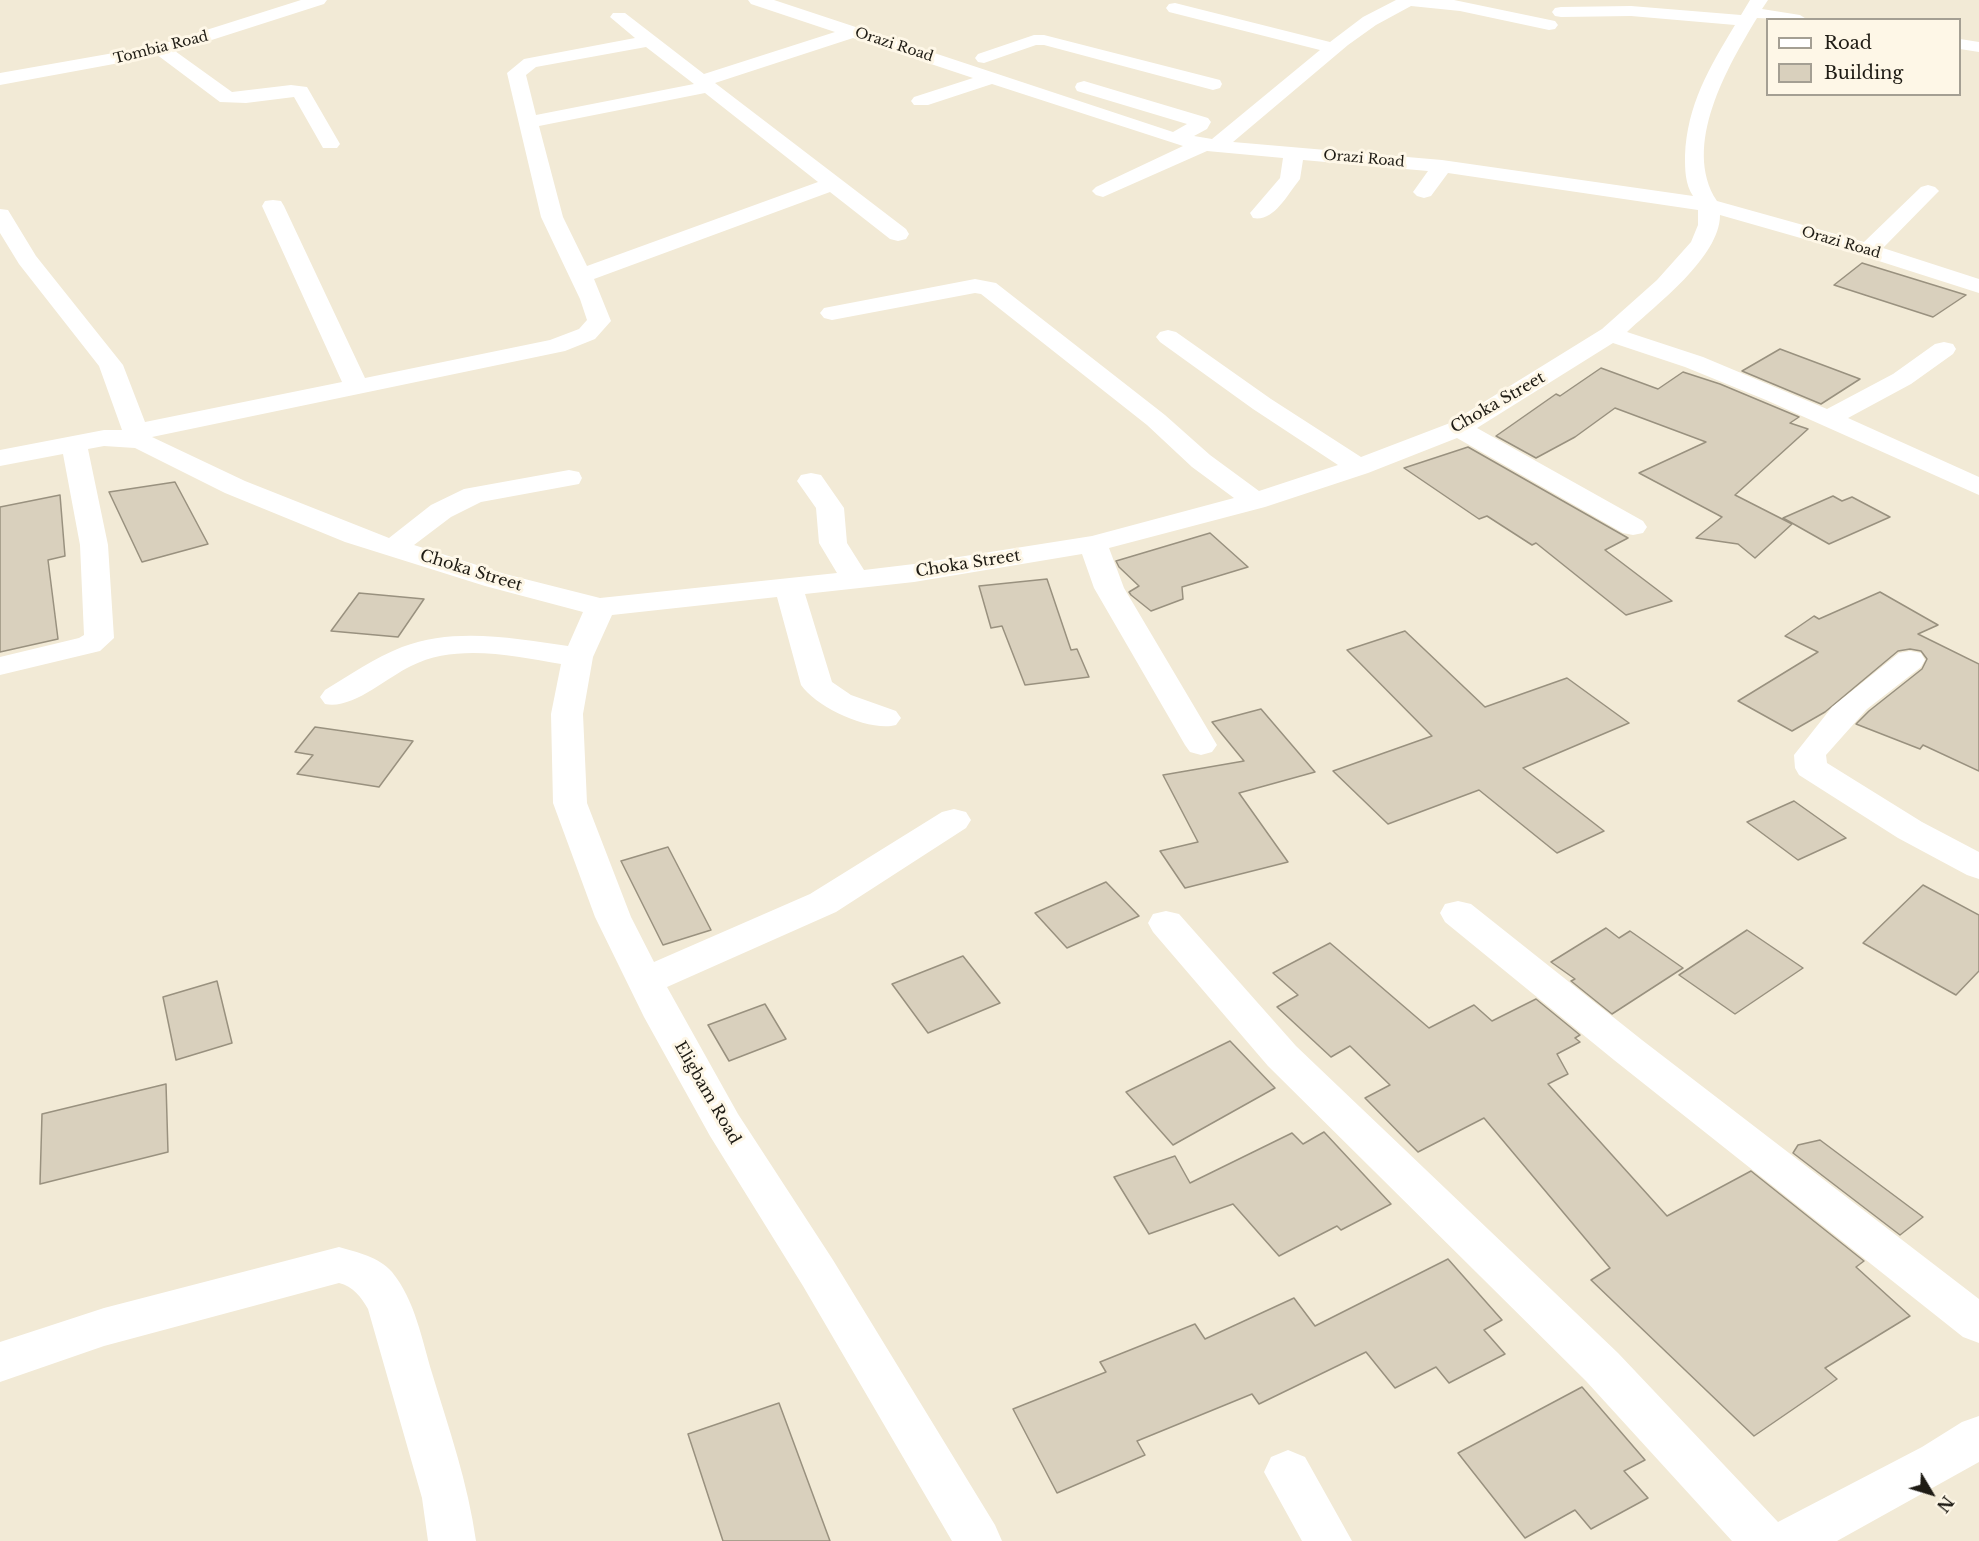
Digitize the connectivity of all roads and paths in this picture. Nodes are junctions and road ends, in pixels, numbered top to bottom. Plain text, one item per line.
1 (290, 0) edge
2 (318, 0) edge
3 (798, 0) edge
4 (764, 2) edge
5 (1175, 8) dead end
6 (1751, 11) edge
7 (1562, 12) dead end
8 (619, 17) dead end
9 (1789, 18) edge
10 (1549, 25) dead end
11 (853, 32) junction
12 (649, 41) junction
13 (926, 41) dead end
14 (1961, 44) edge
15 (1979, 47) edge
16 (1333, 48) junction
17 (162, 50) junction
18 (984, 58) junction
19 (1018, 68) dead end
20 (0, 70) edge
21 (992, 78) junction
22 (0, 79) edge
23 (1062, 80) dead end
24 (705, 84) junction
25 (1213, 84) dead end
26 (921, 101) dead end
27 (527, 123) junction
28 (1175, 139) junction
29 (330, 144) dead end
30 (1210, 145) junction
31 (1294, 152) junction
32 (1442, 166) junction
33 (832, 184) junction
34 (1103, 191) dead end
35 (1928, 191) dead end
36 (1424, 192) dead end
37 (1709, 205) junction
38 (273, 207) dead end
39 (1260, 213) dead end
40 (0, 215) edge
41 (898, 234) dead end
42 (1868, 250) junction
43 (581, 276) junction
44 (1979, 286) edge
45 (832, 313) dead end
46 (1610, 334) junction
47 (1168, 337) dead end
48 (1944, 349) dead end
49 (357, 387) junction
50 (1828, 418) junction
51 (1459, 428) junction
52 (139, 437) junction
53 (74, 444) junction
54 (0, 458) edge
55 (1359, 467) junction
56 (569, 478) dead end
57 (811, 481) dead end
58 (1979, 487) edge
59 (1255, 501) junction
60 (1633, 527) dead end
61 (1093, 544) junction
62 (394, 548) junction
63 (856, 580) junction
64 (789, 588) junction
65 (600, 607) junction
66 (578, 657) junction
67 (1910, 660) dead end
68 (0, 666) edge
69 (336, 697) dead end
70 (885, 718) dead end
71 (1201, 745) dead end
72 (954, 820) dead end
73 (1979, 867) edge
74 (1458, 913) dead end
75 (1166, 923) dead end
76 (645, 981) junction
77 (1979, 1324) edge
78 (0, 1362) edge
79 (1979, 1437) edge
80 (1288, 1472) dead end
81 (452, 1541) edge
82 (978, 1541) edge
83 (1329, 1541) edge
84 (1764, 1541) edge
85 (1790, 1541) edge

1 - 20 street, Tombia Road
2 - 17 street, Tombia Road
3 - 4 street
4 - 11 street, Orazi Road
5 - 16 street
6 - 7 street
6 - 9 street
6 - 37 street
8 - 12 street
10 - 16 street
11 - 21 street, Orazi Road
11 - 24 street
12 - 24 street
12 - 27 street
13 - 18 street
14 - 15 street
16 - 30 street
17 - 22 street, Tombia Road
17 - 29 street
18 - 19 street
18 - 25 street
21 - 26 street
21 - 28 street, Orazi Road
23 - 28 street
24 - 27 street
24 - 33 street
27 - 43 street
28 - 30 street, Orazi Road
30 - 31 street, Orazi Road
30 - 34 street
31 - 32 street, Orazi Road
31 - 39 street
32 - 36 street
32 - 37 street, Orazi Road
33 - 41 street
33 - 43 street
35 - 42 street
37 - 42 street, Orazi Road
37 - 46 street, Choka Street
38 - 49 street
40 - 52 street
42 - 44 street, Orazi Road
43 - 49 street
45 - 59 street
46 - 50 street
46 - 51 street, Choka Street
47 - 55 street
48 - 50 street
49 - 52 street
50 - 58 street
51 - 55 street, Choka Street
51 - 60 street
52 - 53 street
52 - 62 street, Choka Street
53 - 54 street
53 - 68 street
55 - 59 street, Choka Street
56 - 62 street
57 - 63 street
59 - 61 street, Choka Street
61 - 63 street, Choka Street
61 - 71 street
62 - 65 street, Choka Street
63 - 64 street, Choka Street
64 - 65 street, Choka Street
64 - 70 street
65 - 66 street, Eligbam Road
66 - 69 street
66 - 76 street, Eligbam Road
67 - 73 street
72 - 76 street
74 - 77 street
75 - 84 street
76 - 82 street, Eligbam Road
78 - 81 street
79 - 85 street
80 - 83 street

